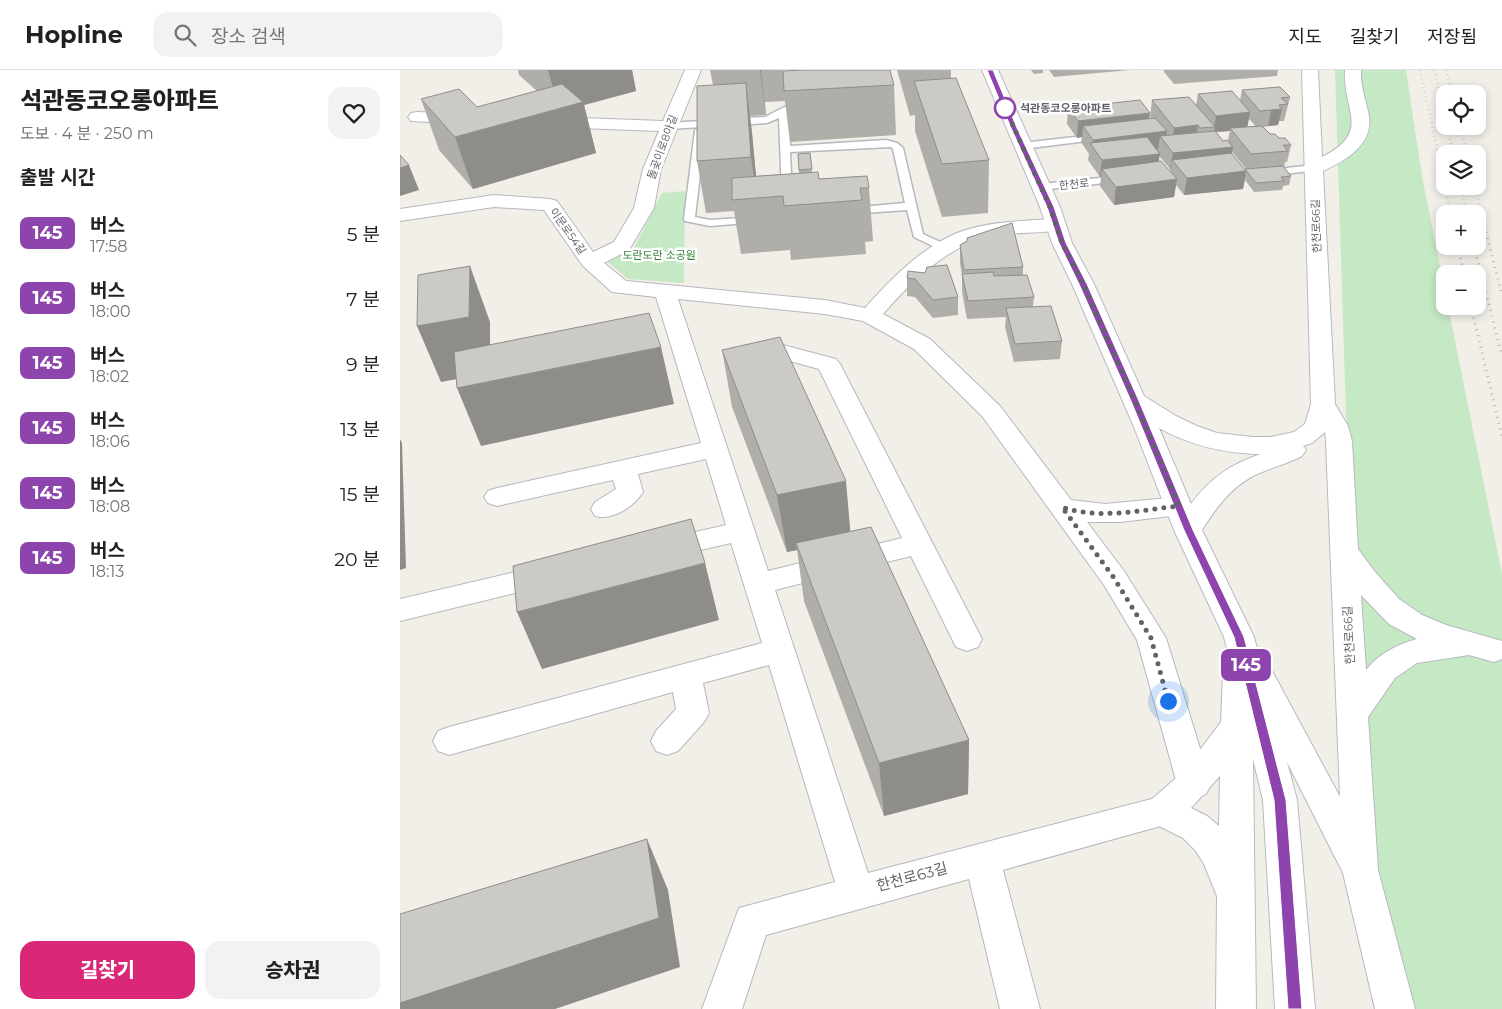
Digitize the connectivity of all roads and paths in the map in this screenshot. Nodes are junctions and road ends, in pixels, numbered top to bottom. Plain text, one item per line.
1 (693, 70) edge
2 (990, 70) edge
3 (1310, 70) edge
4 (1353, 70) edge
5 (812, 101) edge
6 (784, 113) junction
7 (708, 114) edge
8 (417, 117) dead end
9 (485, 120) edge
10 (533, 122) edge
11 (700, 124) junction
12 (669, 126) junction
13 (1112, 136) edge
14 (1022, 146) junction
15 (785, 149) junction
16 (1314, 168) junction
17 (1254, 174) edge
18 (1130, 178) edge
19 (799, 186) edge
20 (787, 187) junction
21 (1041, 187) junction
22 (788, 202) edge
23 (911, 206) junction
24 (836, 213) edge
25 (400, 215) edge
26 (762, 219) edge
27 (1056, 225) junction
28 (945, 248) junction
29 (590, 262) junction
30 (665, 291) junction
31 (870, 316) junction
32 (783, 352) edge
33 (1135, 401) junction
34 (1319, 416) junction
35 (716, 448) junction
36 (623, 469) junction
37 (497, 497) dead end
38 (1062, 507) junction
39 (604, 509) dead end
40 (1184, 518) junction
41 (741, 531) junction
42 (918, 544) junction
43 (1344, 550) junction
44 (637, 555) edge
45 (571, 570) edge
46 (758, 584) junction
47 (400, 610) edge
48 (1239, 637) junction
49 (967, 639) dead end
50 (779, 650) junction
51 (686, 676) junction
52 (1353, 714) junction
53 (1238, 724) junction
54 (449, 741) dead end
55 (667, 741) dead end
56 (1194, 784) junction
57 (1163, 810) junction
58 (982, 858) junction
59 (1360, 870) junction
60 (856, 892) junction
61 (1235, 896) junction
62 (722, 1009) edge
63 (1020, 1009) edge
64 (1236, 1009) edge
65 (1295, 1009) edge
66 (1395, 1009) edge

1 - 12 street, 돌곶이로8아길
2 - 14 street, 한천로
3 - 16 street, 한천로66길
4 - 16 street
5 - 6 lane
6 - 11 lane
6 - 15 lane
7 - 11 lane
8 - 9 street
10 - 12 street
11 - 12 lane
11 - 26 lane
12 - 29 street, 돌곶이로8아길
13 - 14 lane
14 - 21 street, 한천로
15 - 20 lane
15 - 23 lane
16 - 17 lane
16 - 34 street, 한천로66길
18 - 21 lane, 한천로
19 - 20 lane
20 - 22 lane
21 - 27 street, 한천로
23 - 24 lane
23 - 28 lane
25 - 29 street, 이문로54길
27 - 28 street
27 - 33 street, 한천로
28 - 31 street
29 - 30 street, 이문로54길
30 - 31 street, 이문로54길
30 - 35 street
31 - 38 street, 이문로54길
32 - 42 street
33 - 34 street
33 - 40 street, 한천로
34 - 40 street
34 - 43 street, 한천로66길
35 - 36 street
35 - 41 street
36 - 37 street
36 - 39 street
38 - 40 street
38 - 56 street
40 - 48 street, 한천로
41 - 44 street
41 - 46 street
42 - 46 street
42 - 49 street
43 - 52 street, 한천로66길
43 - 52 street
45 - 47 street
46 - 50 street
48 - 53 street
48 - 59 street
48 - 65 street, 한천로
50 - 51 street
50 - 60 street
51 - 54 street
51 - 55 street
52 - 59 street, 한천로66길
53 - 56 street
53 - 61 street
56 - 57 street
57 - 58 street, 한천로63길
57 - 61 street
58 - 60 street, 한천로63길
58 - 63 street
59 - 66 street
60 - 62 street, 한천로63길
61 - 64 street

